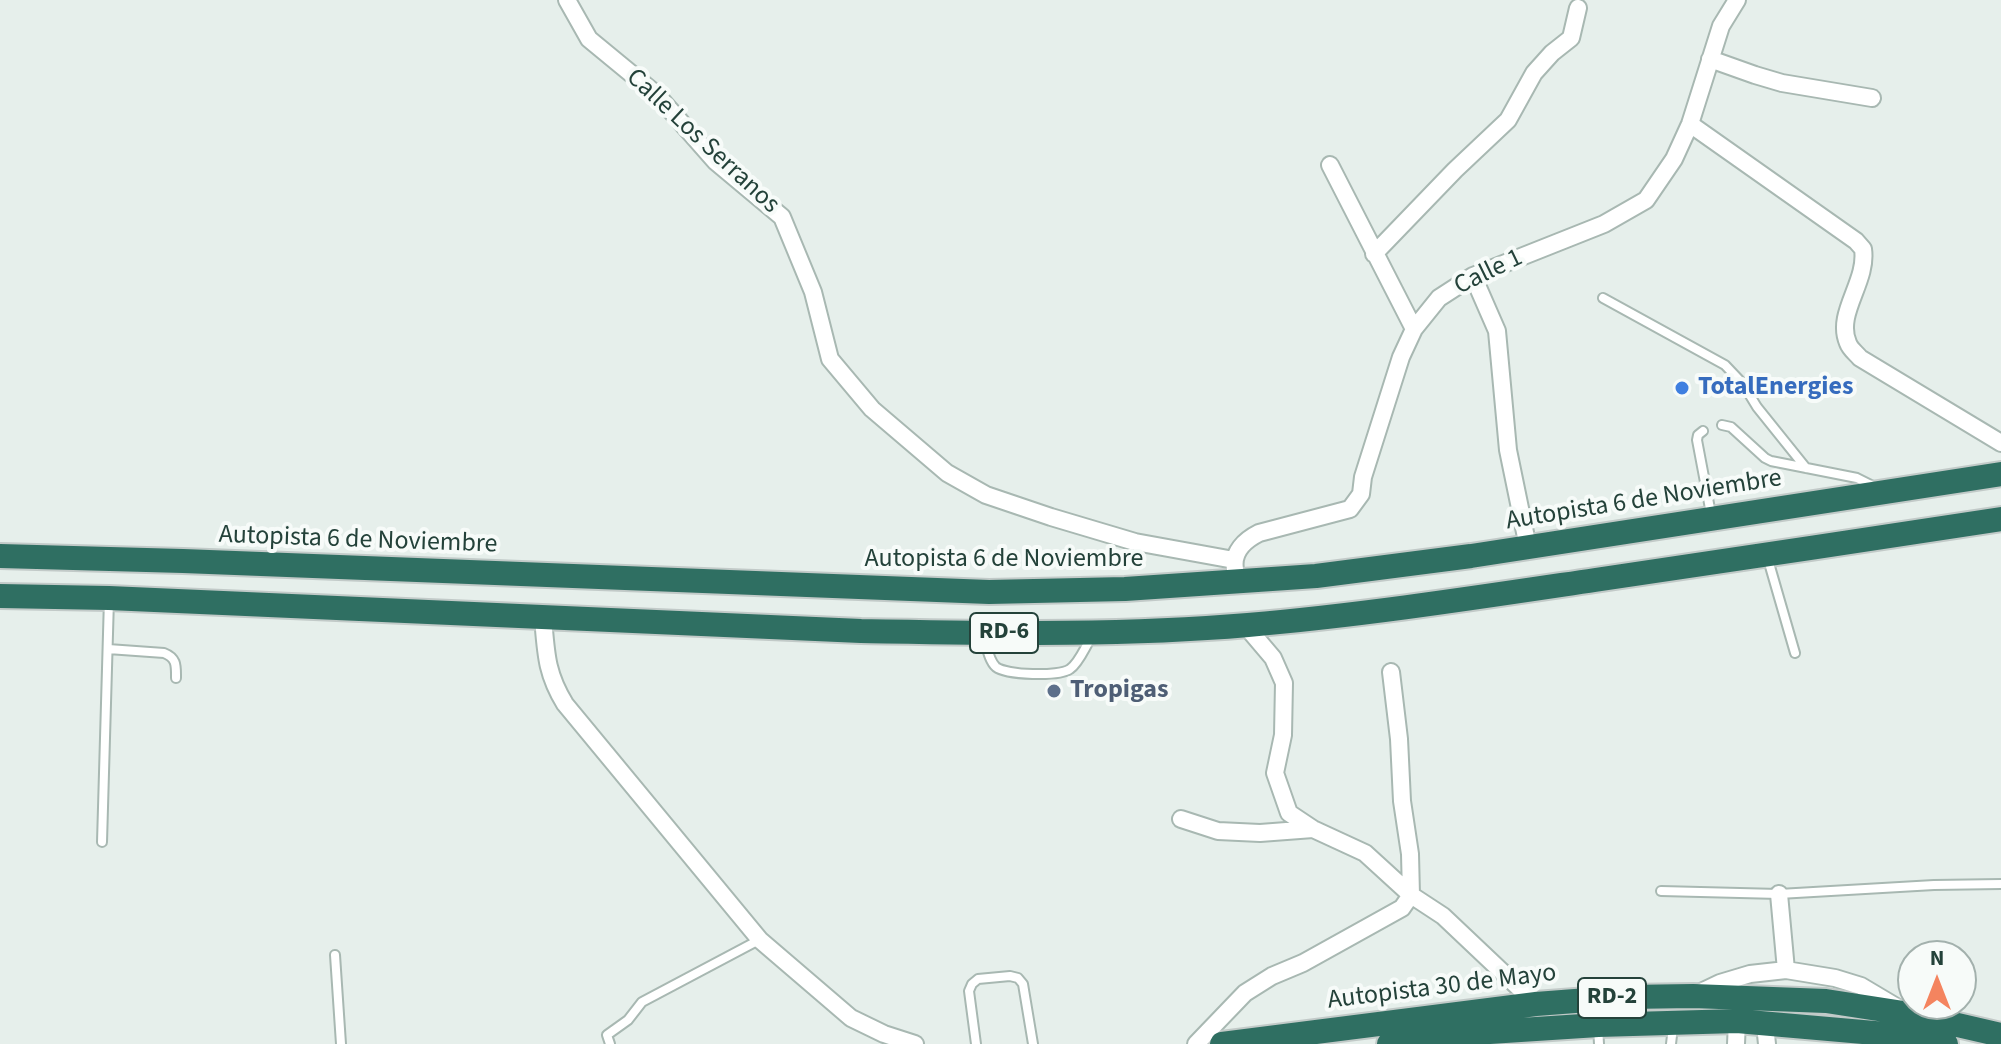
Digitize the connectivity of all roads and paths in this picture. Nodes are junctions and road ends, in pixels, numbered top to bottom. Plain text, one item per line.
1 (567, 0) edge
2 (1737, 0) edge
3 (1578, 8) dead end
4 (1710, 59) junction
5 (1872, 98) dead end
6 (1690, 124) junction
7 (1330, 165) dead end
8 (1374, 254) junction
9 (1473, 276) junction
10 (1603, 298) dead end
11 (1414, 329) junction
12 (1722, 425) dead end
13 (1703, 431) dead end
14 (2001, 443) edge
15 (1806, 468) junction
16 (2001, 474) edge
17 (1886, 492) junction
18 (1712, 519) junction
19 (2001, 519) edge
20 (1528, 547) junction
21 (1767, 555) junction
22 (0, 556) edge
23 (1236, 571) junction
24 (0, 596) edge
25 (109, 598) junction
26 (543, 617) junction
27 (1245, 625) junction
28 (1093, 632) junction
29 (982, 633) junction
30 (108, 649) junction
31 (1795, 653) dead end
32 (1391, 672) dead end
33 (176, 678) dead end
34 (1181, 819) dead end
35 (1313, 829) junction
36 (102, 842) dead end
37 (2001, 884) edge
38 (1661, 891) dead end
39 (1779, 894) junction
40 (1411, 895) junction
41 (760, 940) junction
42 (335, 955) dead end
43 (1786, 970) junction
44 (1693, 996) junction
45 (1536, 1004) junction
46 (1897, 1007) edge
47 (1897, 1012) edge
48 (1936, 1020) edge
49 (1672, 1033) edge
50 (1737, 1033) edge
51 (1766, 1034) edge
52 (1598, 1035) edge
53 (2001, 1035) edge
54 (341, 1044) edge
55 (610, 1044) edge
56 (915, 1044) edge
57 (976, 1044) edge
58 (1033, 1044) edge
59 (1196, 1044) edge
60 (1222, 1044) edge
61 (1389, 1044) edge
62 (1946, 1044) edge

1 - 23 street, Calle Los Serranos
2 - 4 street, Calle 1
3 - 8 street
4 - 5 street
4 - 6 street, Calle 1
6 - 9 street, Calle 1
6 - 14 street
7 - 8 street
8 - 11 street
9 - 11 street, Calle 1
9 - 20 street
10 - 15 lane
11 - 23 street, Calle 1
12 - 15 lane
13 - 18 lane
15 - 17 lane
16 - 17 highway, Autopista 6 de Noviembre / RD-6
17 - 18 highway, Autopista 6 de Noviembre / RD-6
18 - 20 highway, Autopista 6 de Noviembre / RD-6
19 - 21 highway, RD-6
20 - 23 highway, Autopista 6 de Noviembre / RD-6
21 - 27 highway, RD-6
21 - 31 lane
22 - 23 highway, Autopista 6 de Noviembre / RD-6
24 - 25 highway, RD-6
25 - 26 highway, RD-6
25 - 30 lane
26 - 29 highway, RD-6
26 - 41 street
27 - 28 highway, RD-6
27 - 35 street
28 - 29 highway, RD-6
28 - 29 lane
30 - 33 lane
30 - 36 lane
32 - 40 street
34 - 35 street
35 - 40 street
37 - 39 lane
38 - 39 lane
39 - 43 street
40 - 45 street
40 - 59 street
41 - 55 lane
41 - 56 street
42 - 54 lane
43 - 44 street
43 - 46 street
44 - 45 highway, Autopista 30 de Mayo / RD-2
44 - 47 highway, Autopista 30 de Mayo / RD-2
45 - 60 highway, Autopista 30 de Mayo / RD-2
48 - 53 highway, Autopista 30 de Mayo / RD-2
49 - 50 highway, Autopista 30 de Mayo / RD-2
49 - 52 highway, Autopista 30 de Mayo / RD-2
50 - 51 highway, Autopista 30 de Mayo / RD-2
51 - 62 highway, Autopista 30 de Mayo / RD-2
52 - 61 highway, Autopista 30 de Mayo / RD-2
57 - 58 lane

